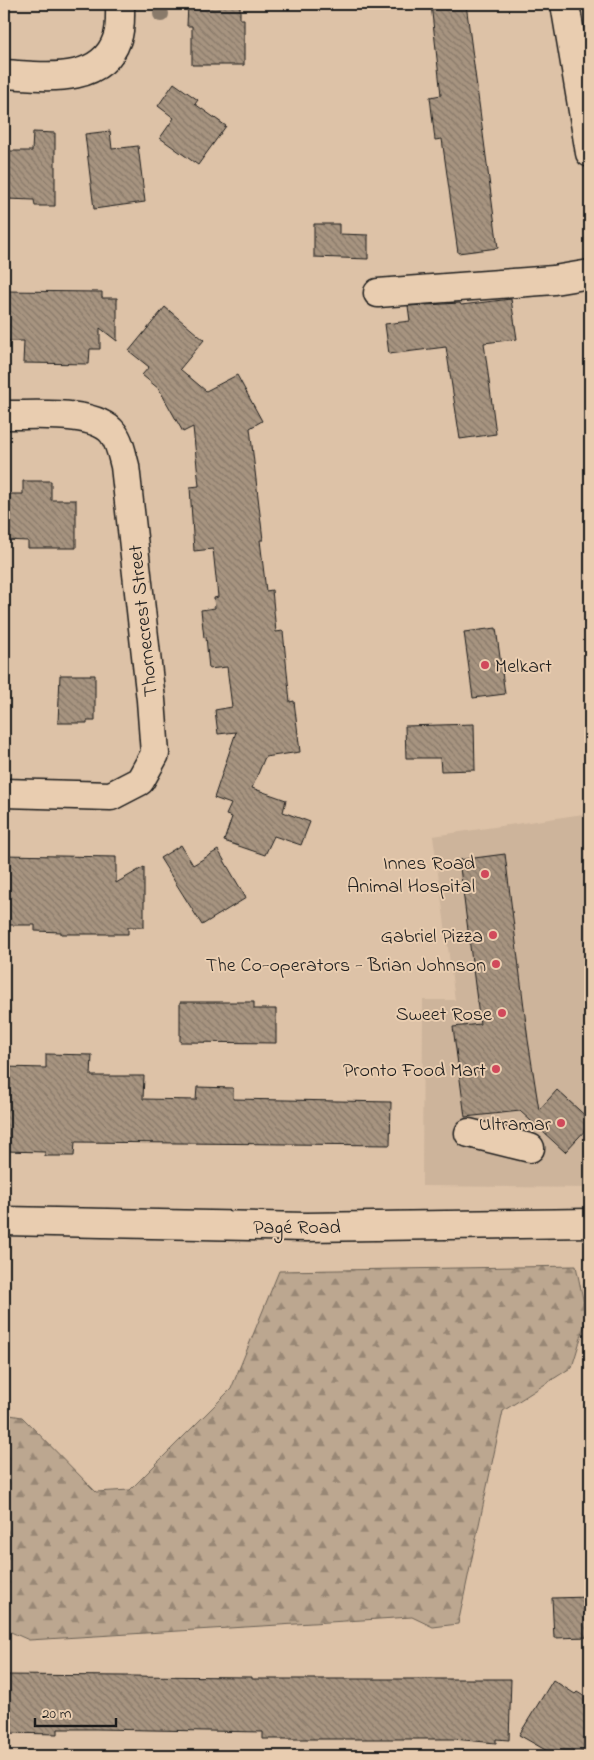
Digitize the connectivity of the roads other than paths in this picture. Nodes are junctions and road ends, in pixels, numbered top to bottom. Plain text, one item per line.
1 (120, 4) edge
2 (565, 4) edge
3 (4, 74) edge
4 (590, 153) edge
5 (590, 274) edge
6 (378, 293) dead end
7 (4, 415) edge
8 (4, 793) edge
9 (469, 1133) dead end
10 (530, 1148) dead end
11 (4, 1221) edge
12 (590, 1223) edge

1 - 3 street
2 - 4 street
5 - 6 street
7 - 8 street, Thornecrest Street
9 - 10 street
11 - 12 street, Pagé Road

